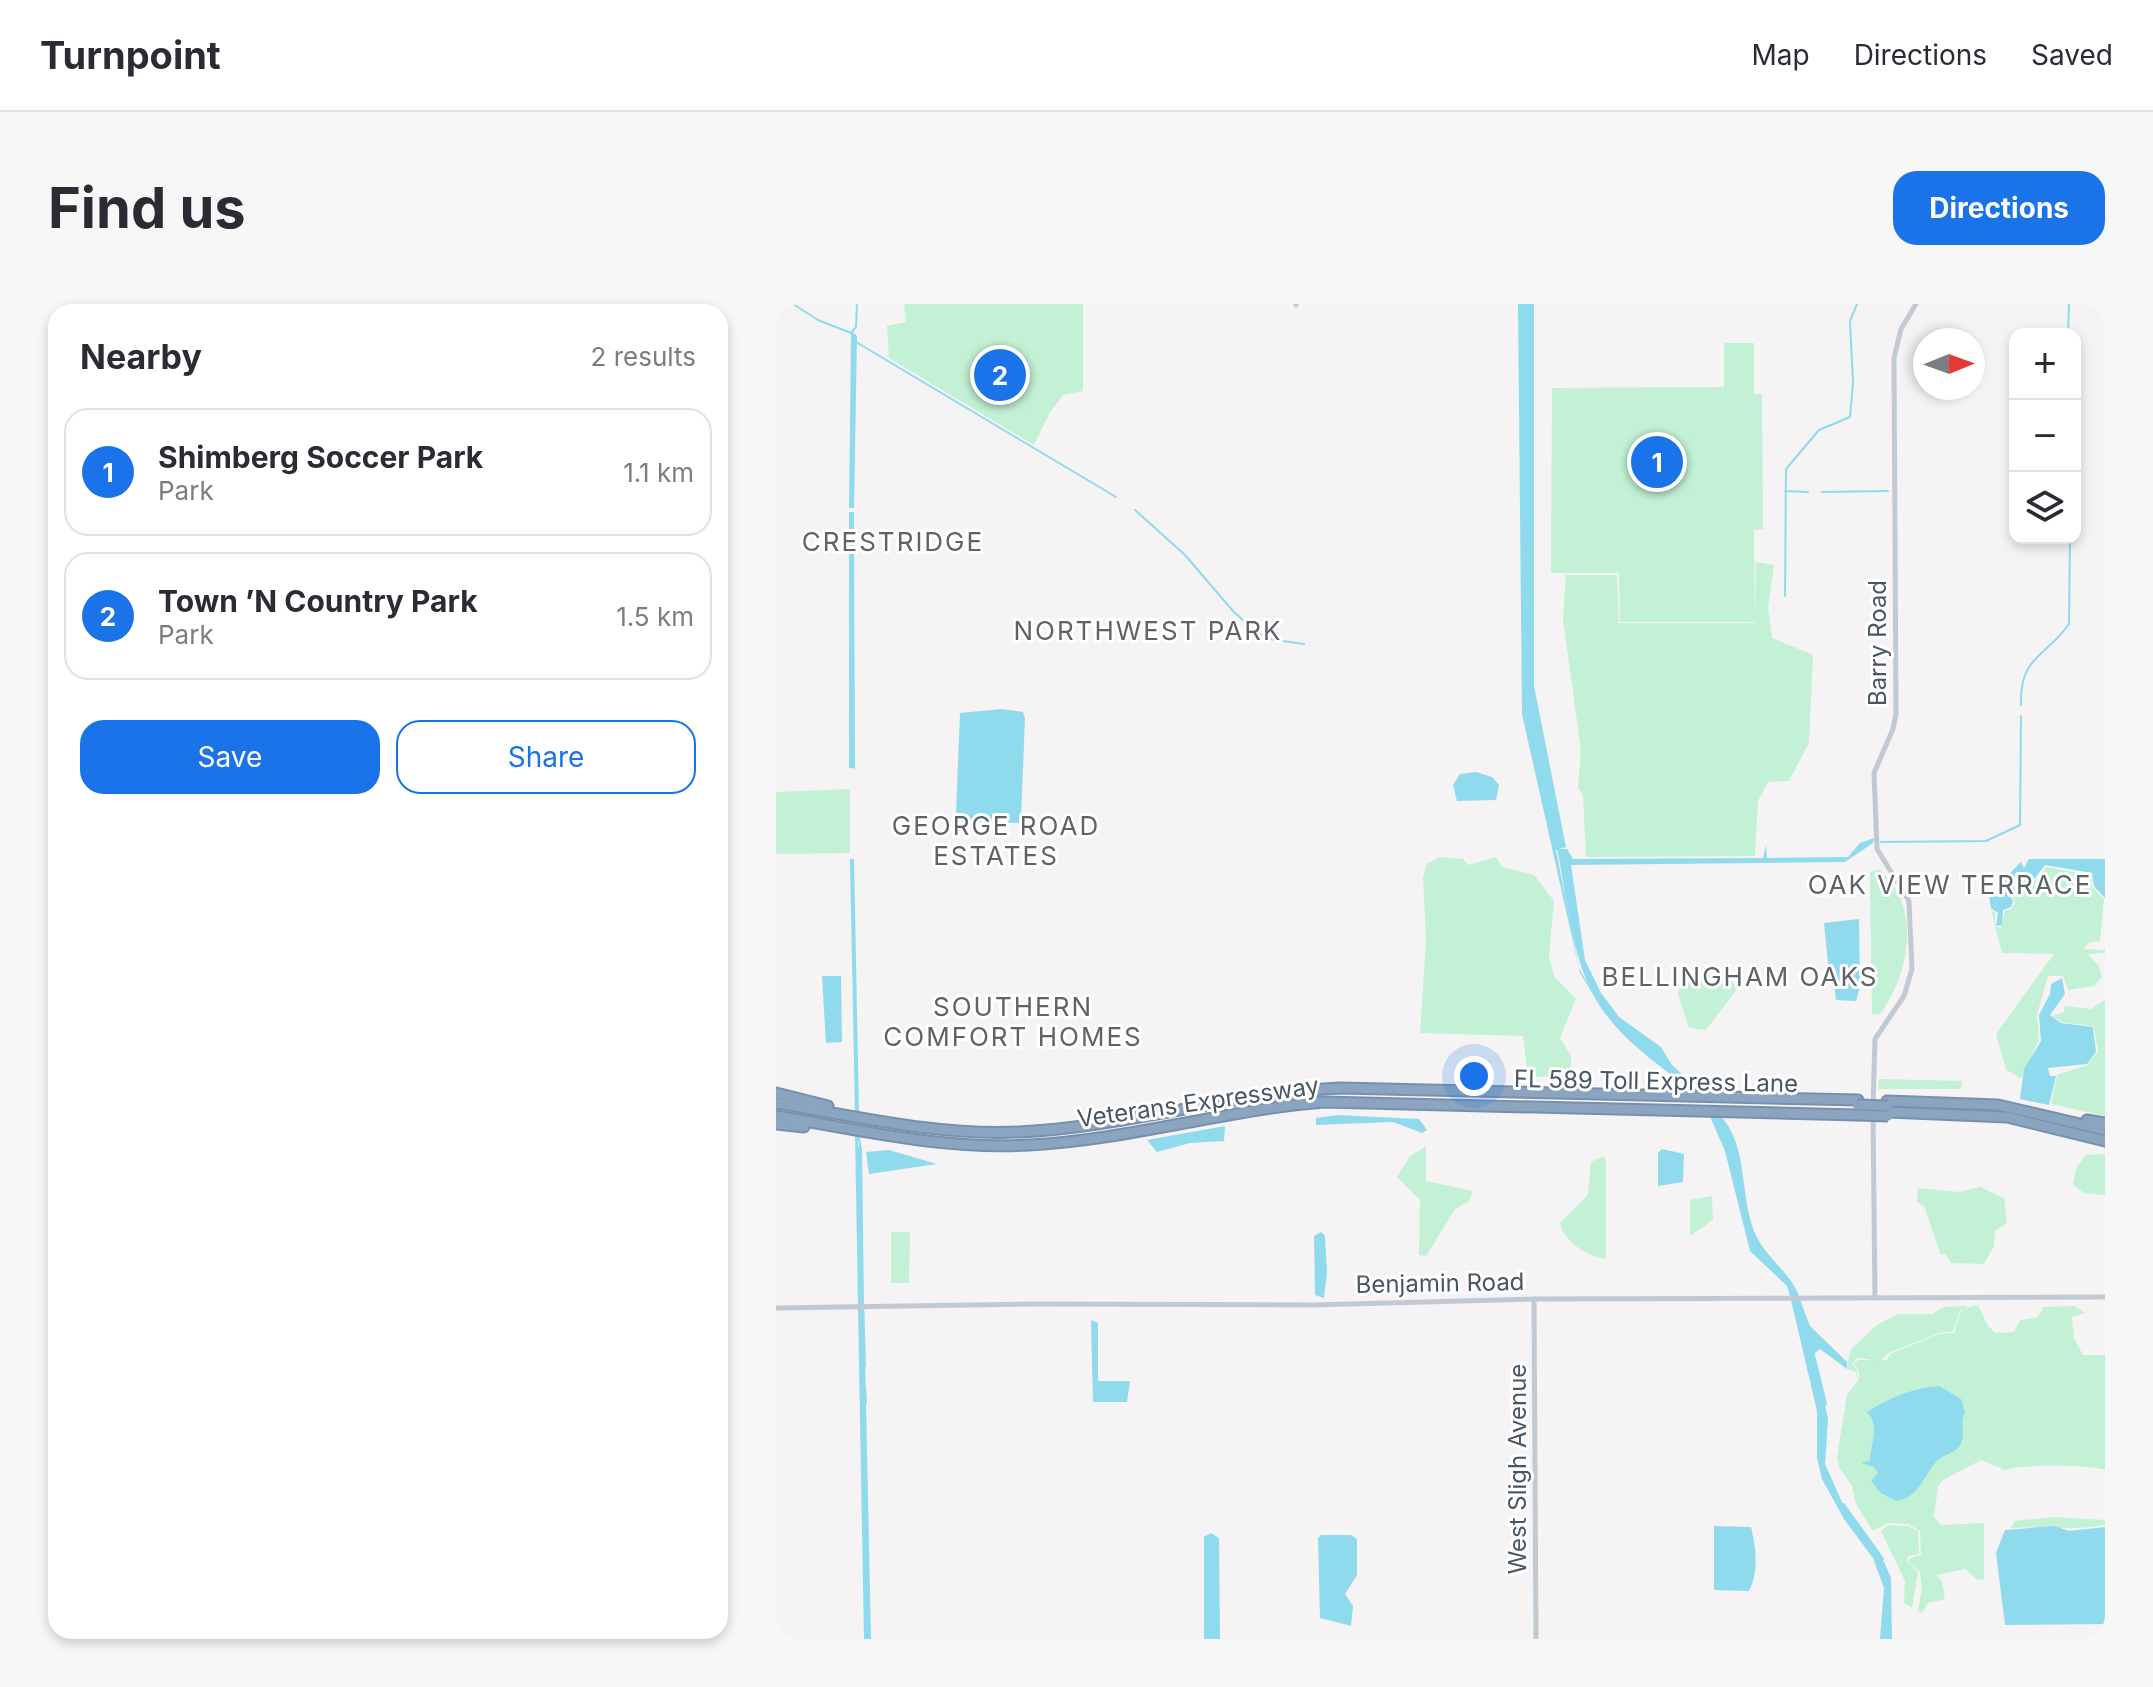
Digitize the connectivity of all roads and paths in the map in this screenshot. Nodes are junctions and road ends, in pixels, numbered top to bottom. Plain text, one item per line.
1 (1916, 304) edge
2 (776, 1093) edge
3 (1324, 1095) junction
4 (776, 1105) edge
5 (1858, 1108) junction
6 (1888, 1109) junction
7 (2040, 1113) junction
8 (776, 1116) edge
9 (846, 1118) junction
10 (866, 1122) junction
11 (2105, 1123) edge
12 (776, 1124) edge
13 (2105, 1138) edge
14 (2105, 1297) edge
15 (1875, 1298) junction
16 (1534, 1299) junction
17 (776, 1308) edge
18 (1536, 1639) edge

1 - 15 street, Barry Road
2 - 9 highway
3 - 5 highway, Veterans Expressway
3 - 5 highway, Veterans Expressway
3 - 10 highway, Veterans Expressway
4 - 9 highway, Veterans Expressway
5 - 6 highway, Veterans Expressway, bridge
5 - 6 highway, Veterans Expressway, bridge
6 - 7 highway, Veterans Expressway
6 - 13 highway, Veterans Expressway
7 - 11 highway
7 - 13 highway, Veterans Expressway
8 - 9 highway, Veterans Expressway
9 - 10 highway, Veterans Expressway
9 - 10 highway
9 - 12 highway
14 - 15 street, Benjamin Road
15 - 16 street, Benjamin Road
16 - 17 street, Benjamin Road
16 - 18 street, West Sligh Avenue

